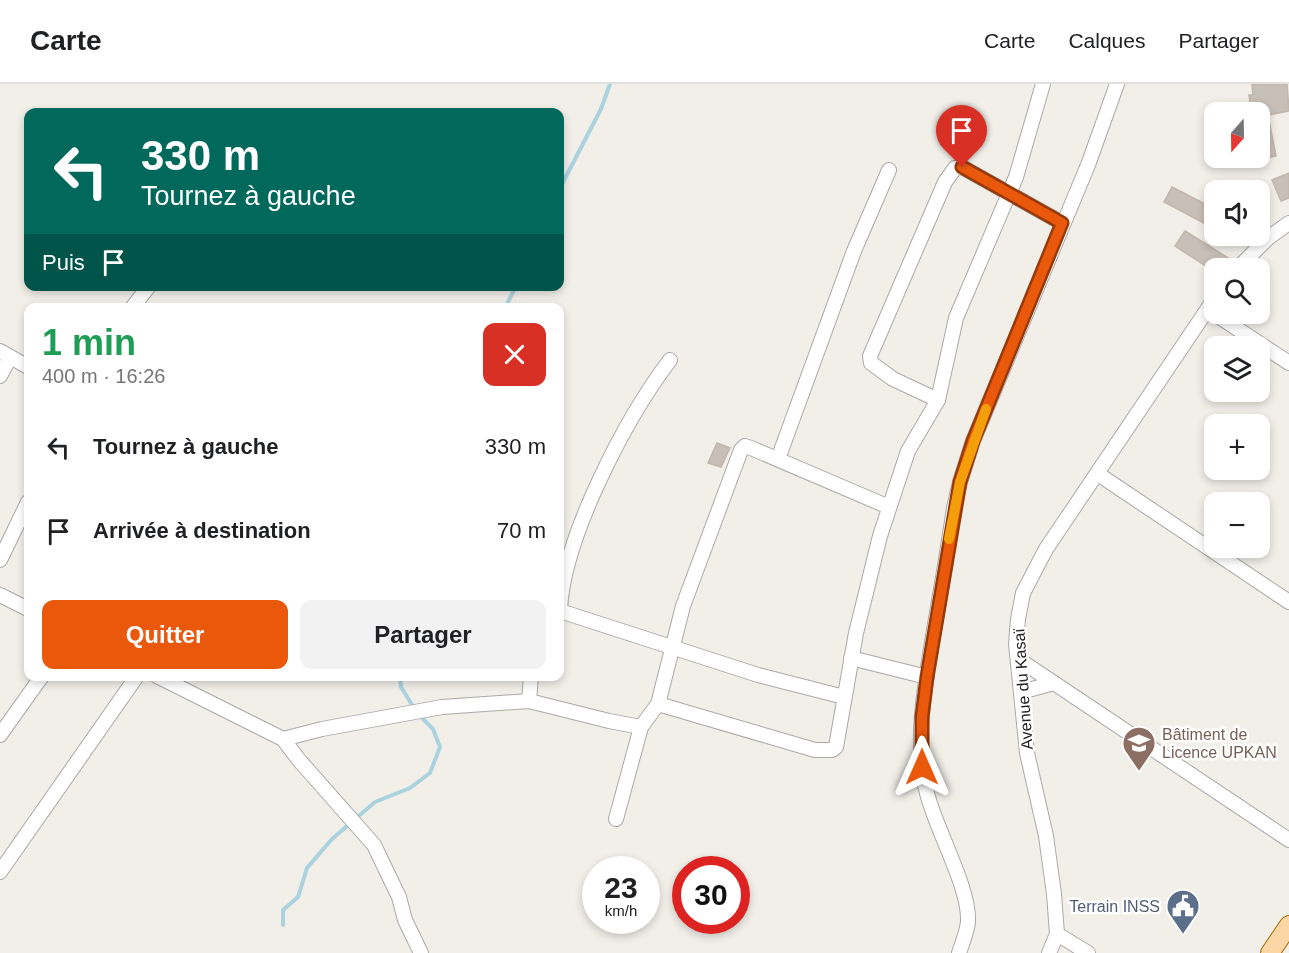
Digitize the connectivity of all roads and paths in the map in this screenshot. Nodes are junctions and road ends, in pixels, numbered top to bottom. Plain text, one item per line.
1 (1043, 84) edge
2 (1117, 84) edge
3 (889, 170) dead end
4 (1010, 193) junction
5 (1062, 223) junction
6 (1289, 223) edge
7 (1248, 258) edge
8 (145, 291) edge
9 (136, 303) edge
10 (1204, 321) edge
11 (1235, 324) edge
12 (5, 354) edge
13 (670, 360) dead end
14 (1289, 363) edge
15 (24, 365) edge
16 (0, 376) edge
17 (938, 400) junction
18 (778, 459) junction
19 (1098, 474) junction
20 (890, 507) junction
21 (24, 510) edge
22 (0, 560) edge
23 (564, 583) edge
24 (0, 596) edge
25 (1289, 602) edge
26 (24, 607) edge
27 (564, 611) edge
28 (673, 648) junction
29 (851, 658) junction
30 (1018, 659) junction
31 (927, 677) junction
32 (38, 681) edge
33 (134, 681) edge
34 (167, 681) edge
35 (531, 681) edge
36 (1054, 683) junction
37 (1022, 692) junction
38 (844, 697) junction
39 (529, 702) junction
40 (658, 704) junction
41 (641, 727) junction
42 (0, 735) edge
43 (283, 739) junction
44 (616, 819) dead end
45 (1289, 840) edge
46 (0, 872) edge
47 (1289, 925) edge
48 (1057, 934) junction
49 (421, 953) edge
50 (959, 953) edge
51 (1049, 953) edge
52 (1088, 953) edge
53 (1270, 953) edge

1 - 4 street
2 - 5 street
3 - 18 street
4 - 5 street
4 - 17 street
4 - 17 street
5 - 31 street
6 - 7 street
8 - 9 street
10 - 19 street, Avenue du Kasaï
11 - 14 street
12 - 15 street
12 - 16 street
13 - 23 street
17 - 20 street
18 - 20 street
18 - 28 street
19 - 25 street
19 - 30 street, Avenue du Kasaï
20 - 29 street
21 - 22 street
24 - 26 street
27 - 28 street
28 - 38 street
28 - 40 street
29 - 31 street
29 - 38 street
30 - 36 street
30 - 37 street, Avenue du Kasaï
31 - 50 street
32 - 42 street
33 - 46 street
34 - 43 street
35 - 39 street
36 - 37 street
36 - 45 street
37 - 48 street, Avenue du Kasaï
38 - 40 street
39 - 41 street
39 - 43 street
40 - 41 street
41 - 44 street
43 - 49 street
47 - 53 main road
48 - 51 street, Avenue du Kasaï
48 - 52 street

